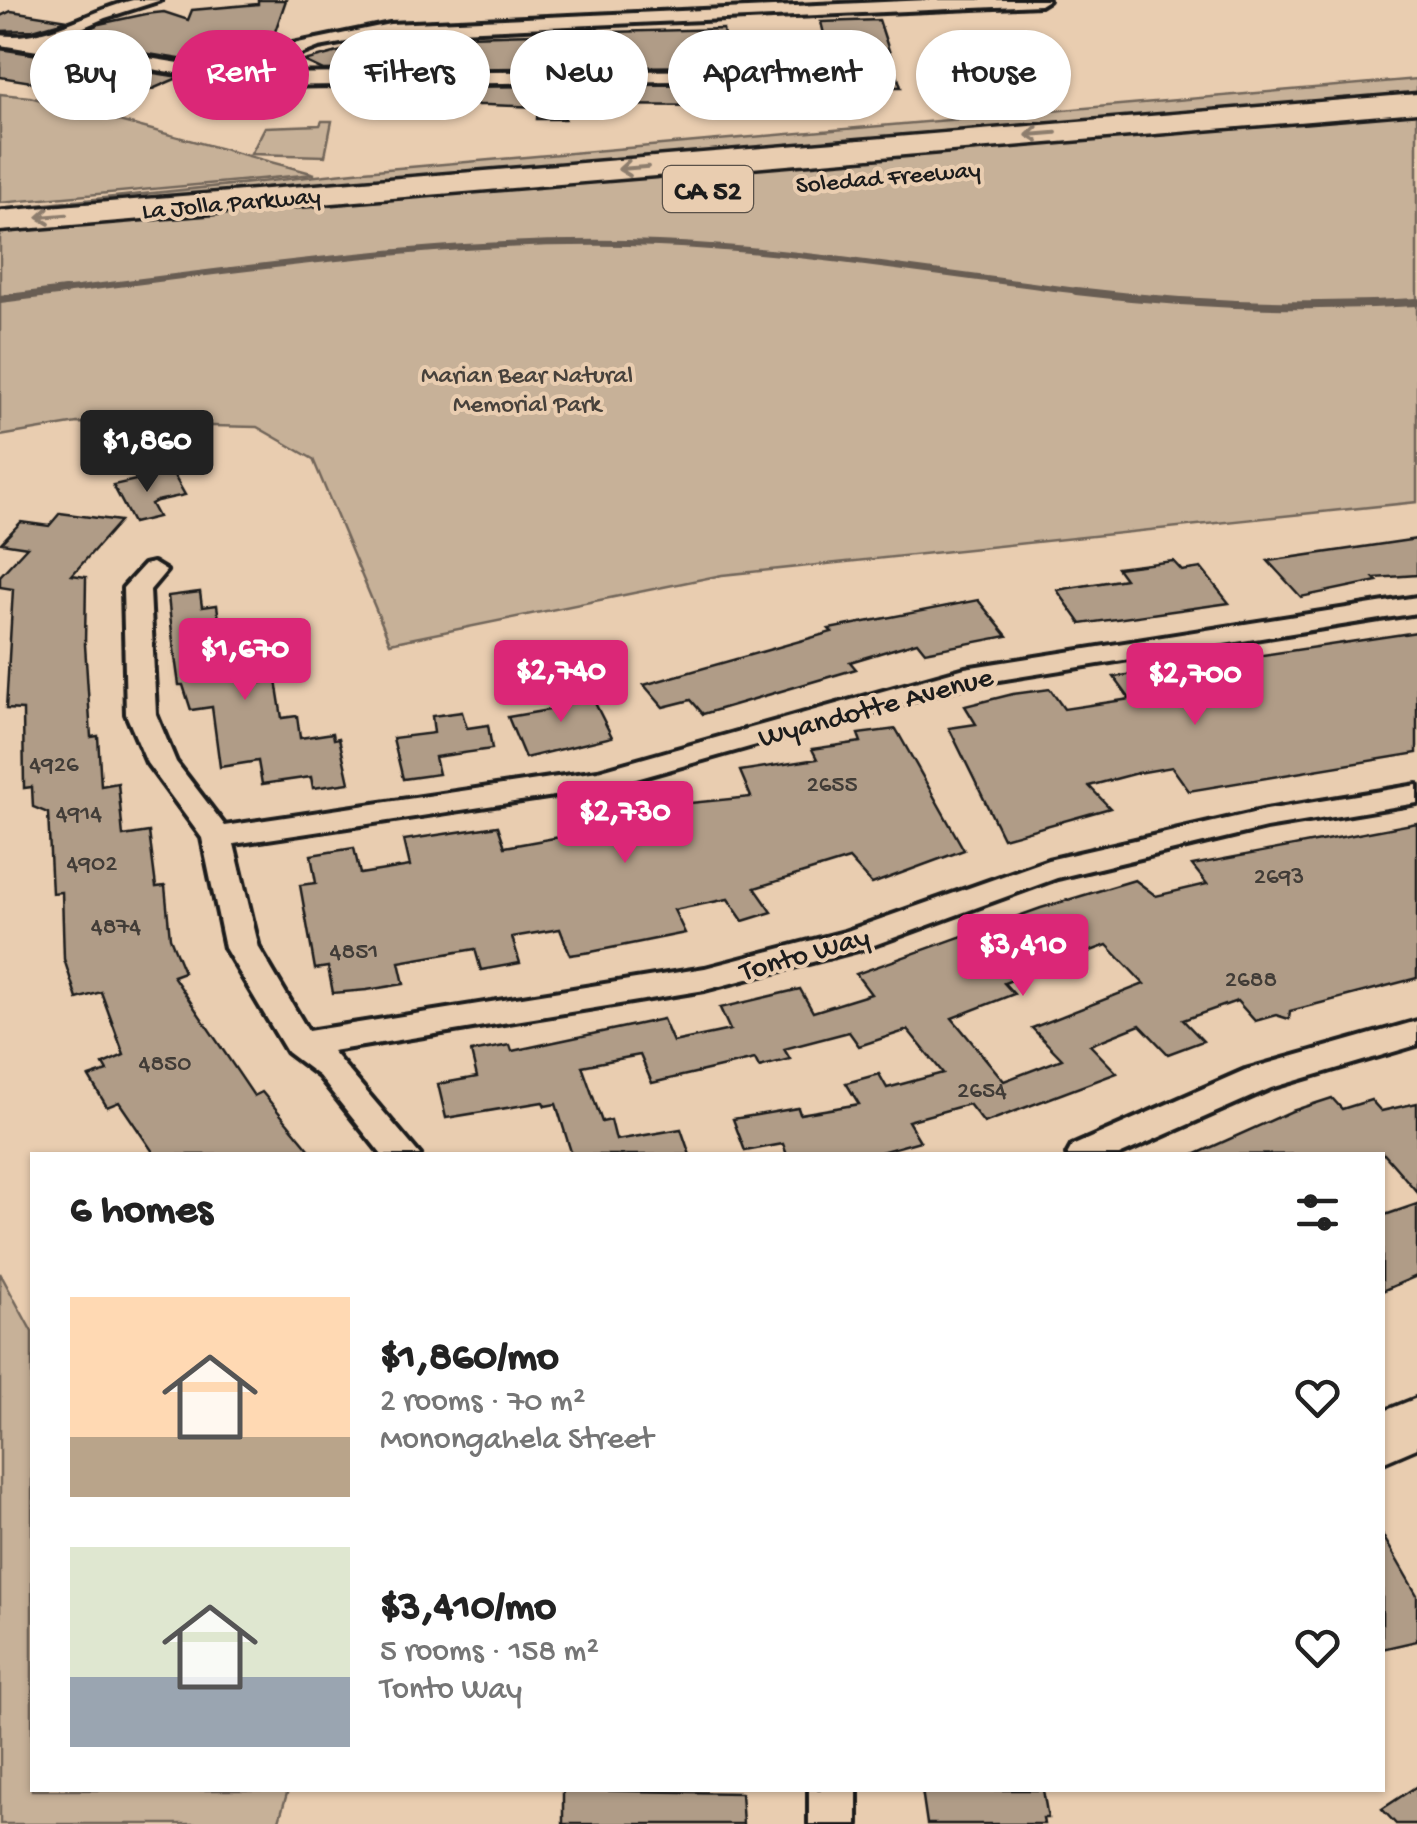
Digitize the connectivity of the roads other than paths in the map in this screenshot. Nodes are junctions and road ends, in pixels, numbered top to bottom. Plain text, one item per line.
1 (153, 0) edge
2 (1040, 0) edge
3 (0, 40) edge
4 (309, 43) edge
5 (29, 44) junction
6 (172, 68) edge
7 (668, 76) edge
8 (309, 82) edge
9 (1417, 103) edge
10 (1417, 133) edge
11 (463, 182) junction
12 (0, 188) edge
13 (0, 221) edge
14 (0, 247) edge
15 (153, 571) dead end
16 (1417, 605) edge
17 (1417, 794) edge
18 (217, 837) junction
19 (1417, 1034) edge
20 (299, 1044) junction
21 (400, 1152) edge
22 (1092, 1152) edge
23 (1417, 1421) edge
24 (1385, 1437) edge
25 (833, 1792) edge
26 (833, 1824) edge

1 - 5 street
2 - 4 street
3 - 5 street
5 - 6 street
7 - 8 street
9 -> 11 highway, Soledad Freeway / CA 52
10 - 14 highway, Soledad Freeway / CA 52
11 - 12 highway
11 -> 13 highway, La Jolla Parkway
15 - 18 street
16 - 18 street, Wyandotte Avenue
17 - 20 street, Tonto Way
18 - 20 street
19 - 22 street
20 - 21 street
23 - 24 street
25 - 26 street

